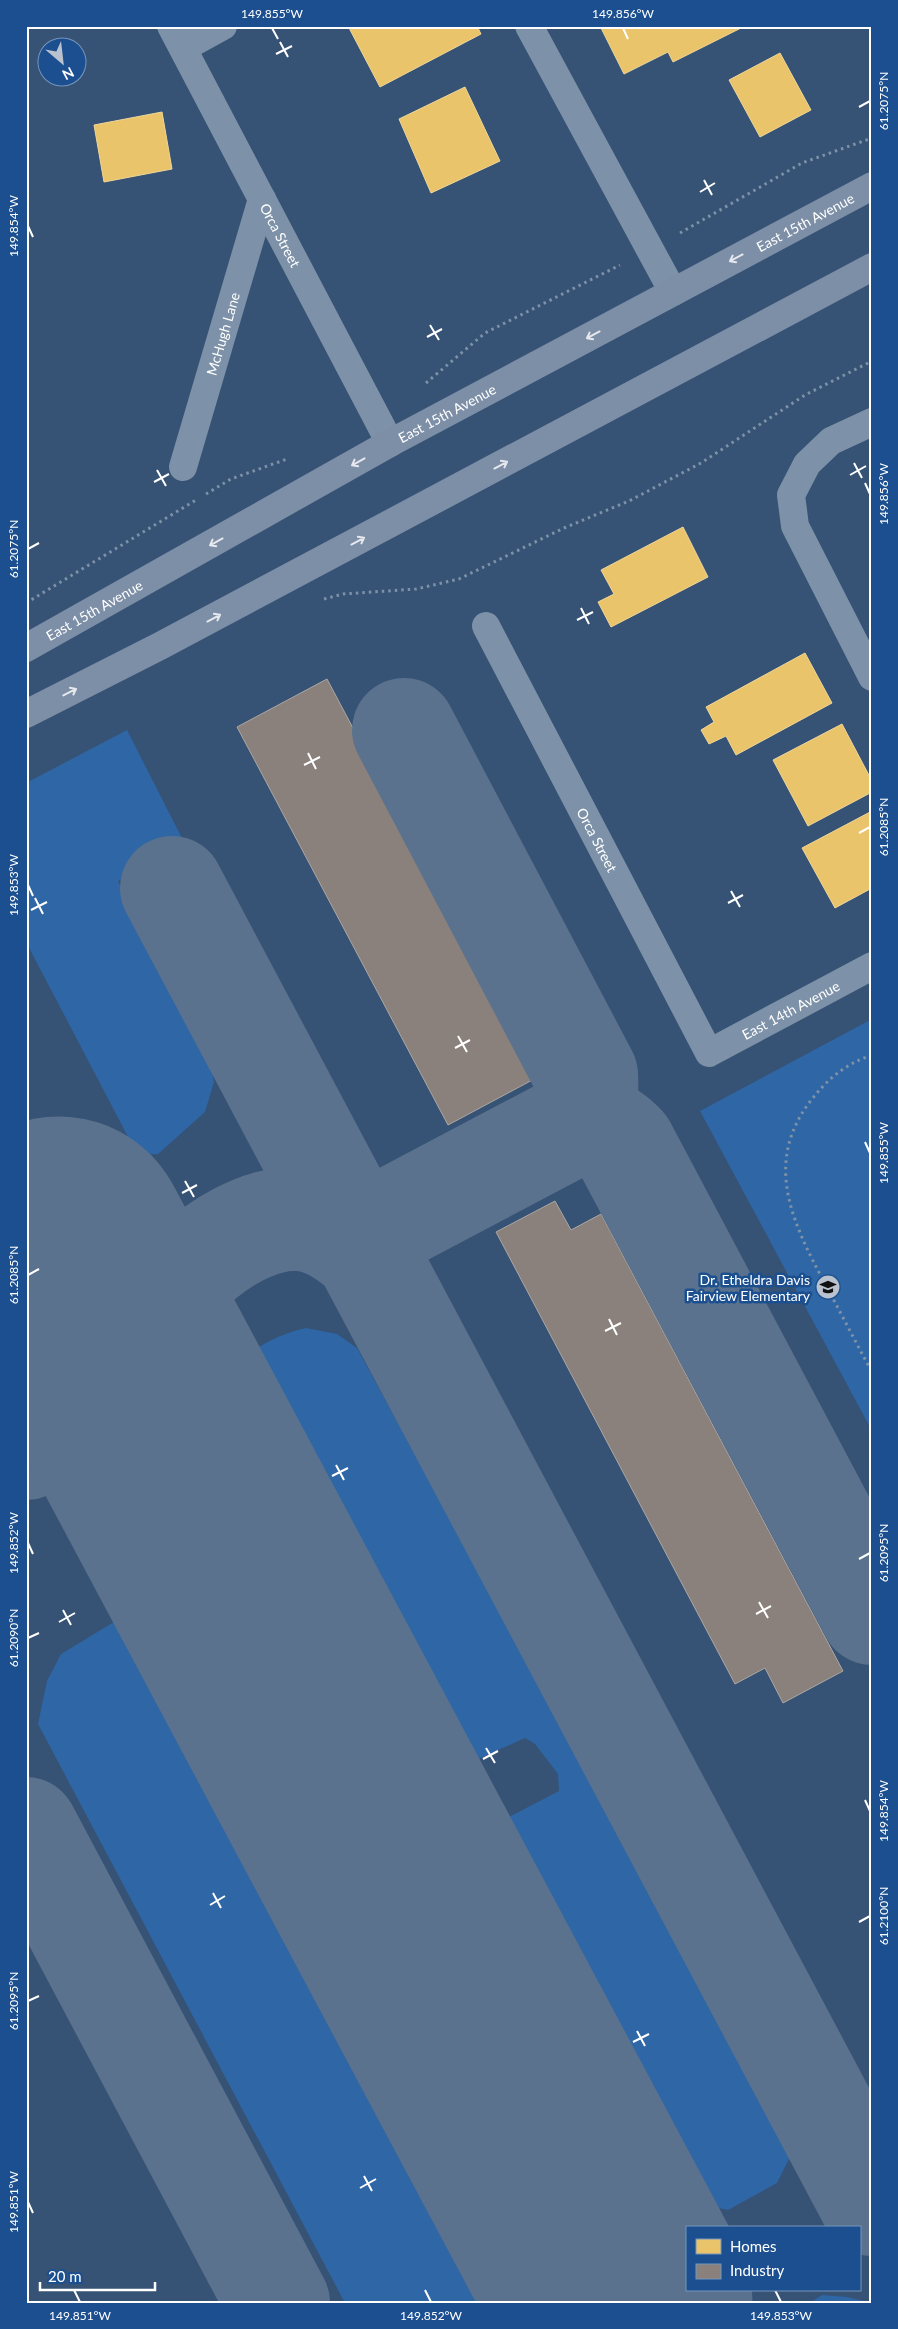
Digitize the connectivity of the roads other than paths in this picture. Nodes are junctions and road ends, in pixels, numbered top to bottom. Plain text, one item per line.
1 (223, 26) edge
2 (530, 26) edge
3 (177, 37) edge
4 (872, 186) edge
5 (262, 199) junction
6 (872, 267) edge
7 (673, 292) junction
8 (872, 422) edge
9 (390, 443) junction
10 (183, 467) dead end
11 (486, 626) dead end
12 (26, 648) edge
13 (872, 677) edge
14 (26, 714) edge
15 (872, 966) edge
16 (709, 1053) joint

1 - 3 street
2 - 7 street
3 - 5 street, Orca Street
4 -> 7 main road, East 15th Avenue
5 - 9 street, Orca Street
5 - 10 street, McHugh Lane
14 -> 6 main road
7 -> 9 main road, East 15th Avenue
8 - 13 street
9 -> 12 main road, East 15th Avenue
11 - 16 street, Orca Street
15 - 16 street, East 14th Avenue

